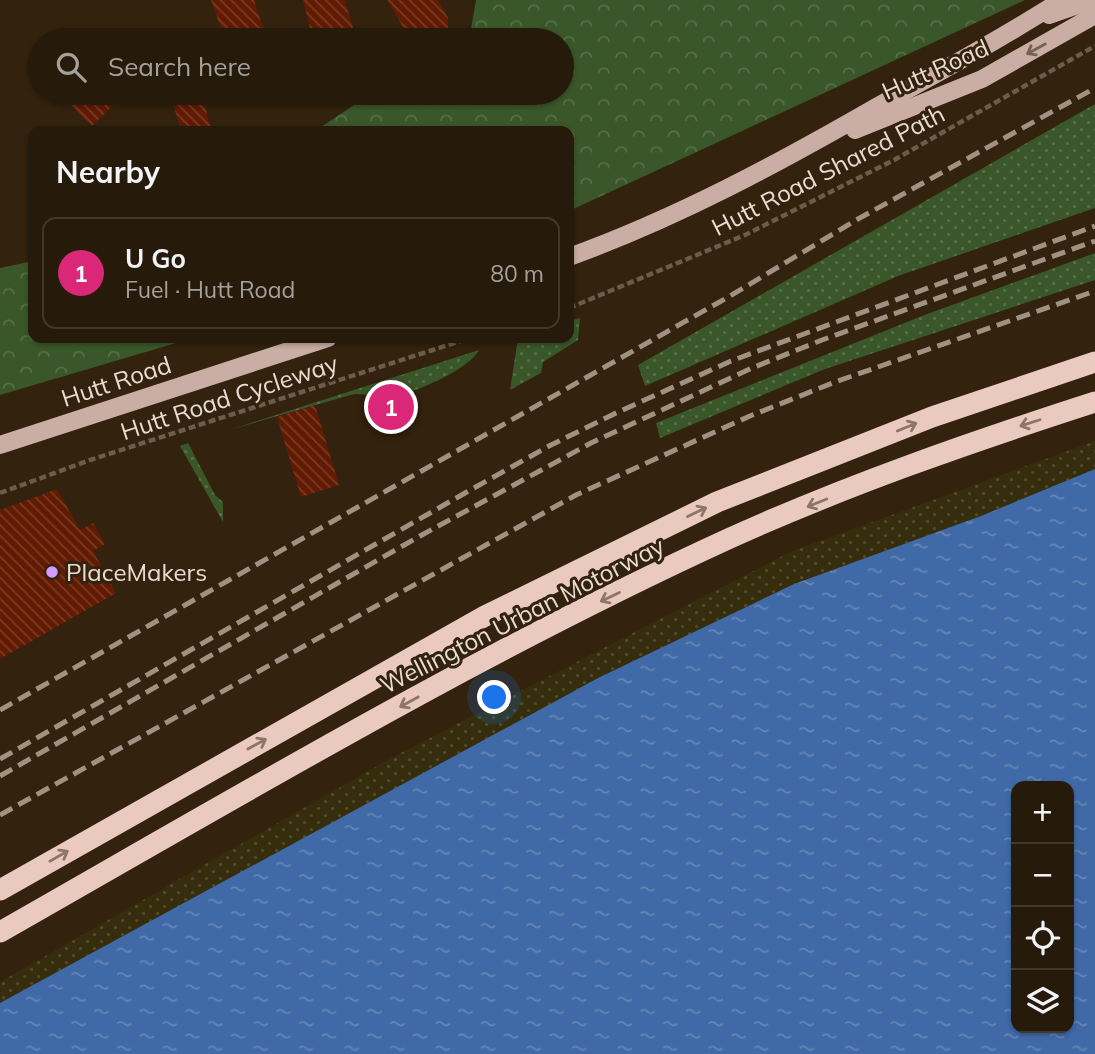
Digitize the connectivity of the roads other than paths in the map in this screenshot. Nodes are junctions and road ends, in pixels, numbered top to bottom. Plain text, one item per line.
1 (1038, 0) edge
2 (1062, 0) edge
3 (1092, 0) edge
4 (1095, 15) edge
5 (1023, 25) junction
6 (790, 156) junction
7 (574, 255) edge
8 (313, 343) edge
9 (1095, 362) edge
10 (1095, 402) edge
11 (0, 445) edge
12 (0, 890) edge
13 (0, 932) edge

1 - 5 main road
2 - 5 main road, Hutt Road
3 - 5 main road
4 -> 6 main road, Hutt Road
5 - 6 main road, Hutt Road
6 - 7 main road, Hutt Road
8 - 11 main road, Hutt Road
12 -> 9 highway, Wellington Urban Motorway
10 -> 13 highway, Wellington Urban Motorway

